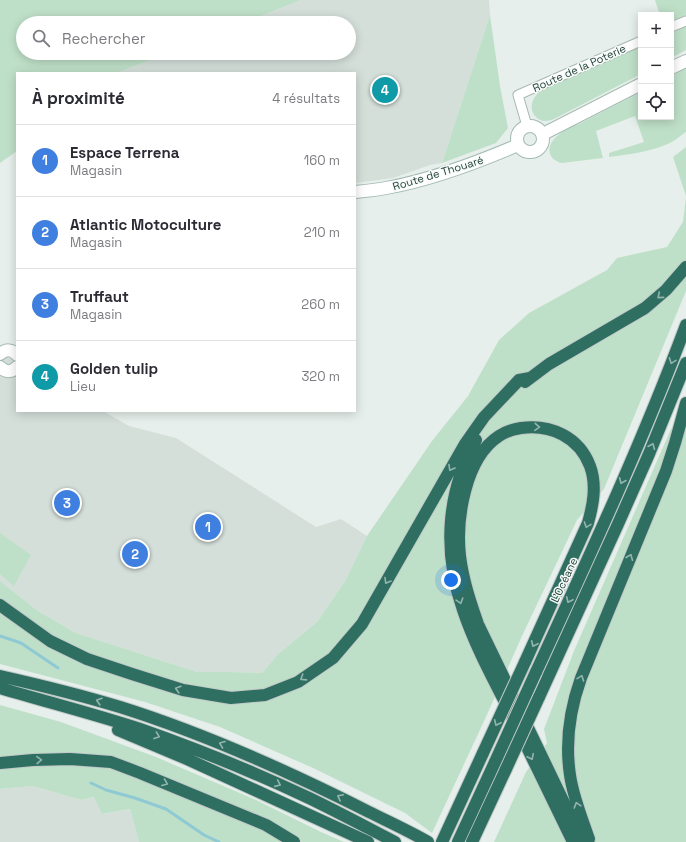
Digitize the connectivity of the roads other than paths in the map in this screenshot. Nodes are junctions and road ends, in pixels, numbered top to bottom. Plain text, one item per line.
1 (686, 21) edge
2 (674, 26) edge
3 (638, 42) edge
4 (686, 61) edge
5 (674, 67) edge
6 (638, 86) edge
7 (528, 126) junction
8 (543, 134) junction
9 (518, 145) junction
10 (356, 192) edge
11 (686, 267) edge
12 (686, 325) edge
13 (16, 352) edge
14 (0, 354) edge
15 (686, 363) edge
16 (0, 368) edge
17 (16, 368) edge
18 (530, 378) junction
19 (686, 403) edge
20 (0, 605) edge
21 (0, 676) edge
22 (0, 688) edge
23 (66, 707) junction
24 (0, 763) edge
25 (460, 838) edge
26 (473, 840) edge
27 (294, 842) edge
28 (368, 842) edge
29 (395, 842) edge
30 (428, 842) edge
31 (442, 842) edge
32 (574, 842) edge
33 (583, 842) edge
34 (590, 842) edge

1 - 2 street
3 - 7 street, Route de la Poterie
4 - 5 main road
6 - 8 main road
7 - 8 main road
7 - 9 main road
8 - 9 main road
9 - 10 main road, Route de Thouaré
11 -> 18 highway
12 -> 25 highway, L’Océane, bridge
13 - 14 main road
26 -> 15 highway, bridge
16 - 17 main road
18 -> 20 highway
18 -> 32 highway
34 -> 19 highway
30 -> 21 highway
22 - 23 highway
23 - 28 highway
23 -> 29 highway
24 -> 27 highway
33 -> 31 highway, bridge

